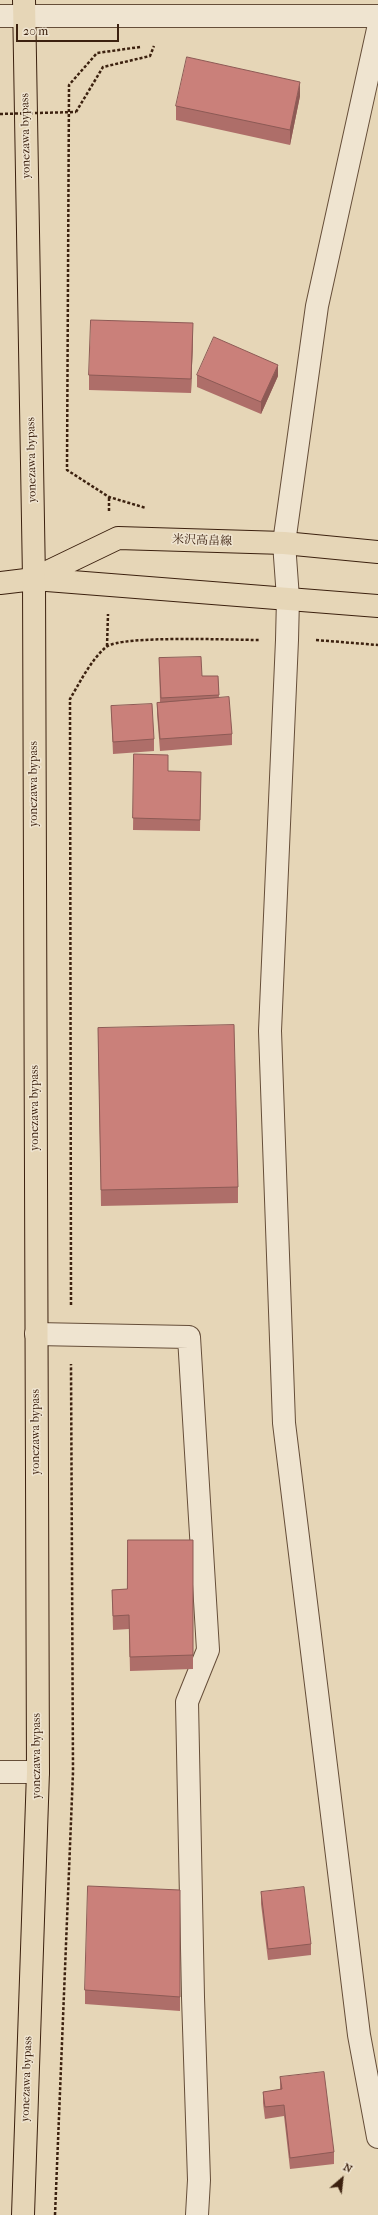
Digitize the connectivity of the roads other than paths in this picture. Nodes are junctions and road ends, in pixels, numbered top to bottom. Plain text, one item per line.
1 (24, 8) edge
2 (0, 16) edge
3 (378, 16) edge
4 (378, 30) edge
5 (284, 543) junction
6 (378, 552) edge
7 (34, 579) junction
8 (0, 583) edge
9 (288, 598) junction
10 (378, 606) edge
11 (36, 1334) junction
12 (0, 1772) edge
13 (38, 1772) junction
14 (378, 2138) edge
15 (23, 2215) edge
16 (196, 2215) edge

1 - 2 street
1 - 3 street
1 - 7 main road, yonezawa bypass
4 - 5 street
5 - 6 main road, 米沢高畠線
5 - 7 main road, 米沢高畠線
5 - 9 street
7 - 8 main road, 米沢高畠線
7 - 9 main road, 米沢高畠線
7 - 11 main road, yonezawa bypass
9 - 10 main road, 米沢高畠線
9 - 14 street
11 - 13 main road, yonezawa bypass
11 - 16 street
12 - 13 street
13 - 15 main road, yonezawa bypass

